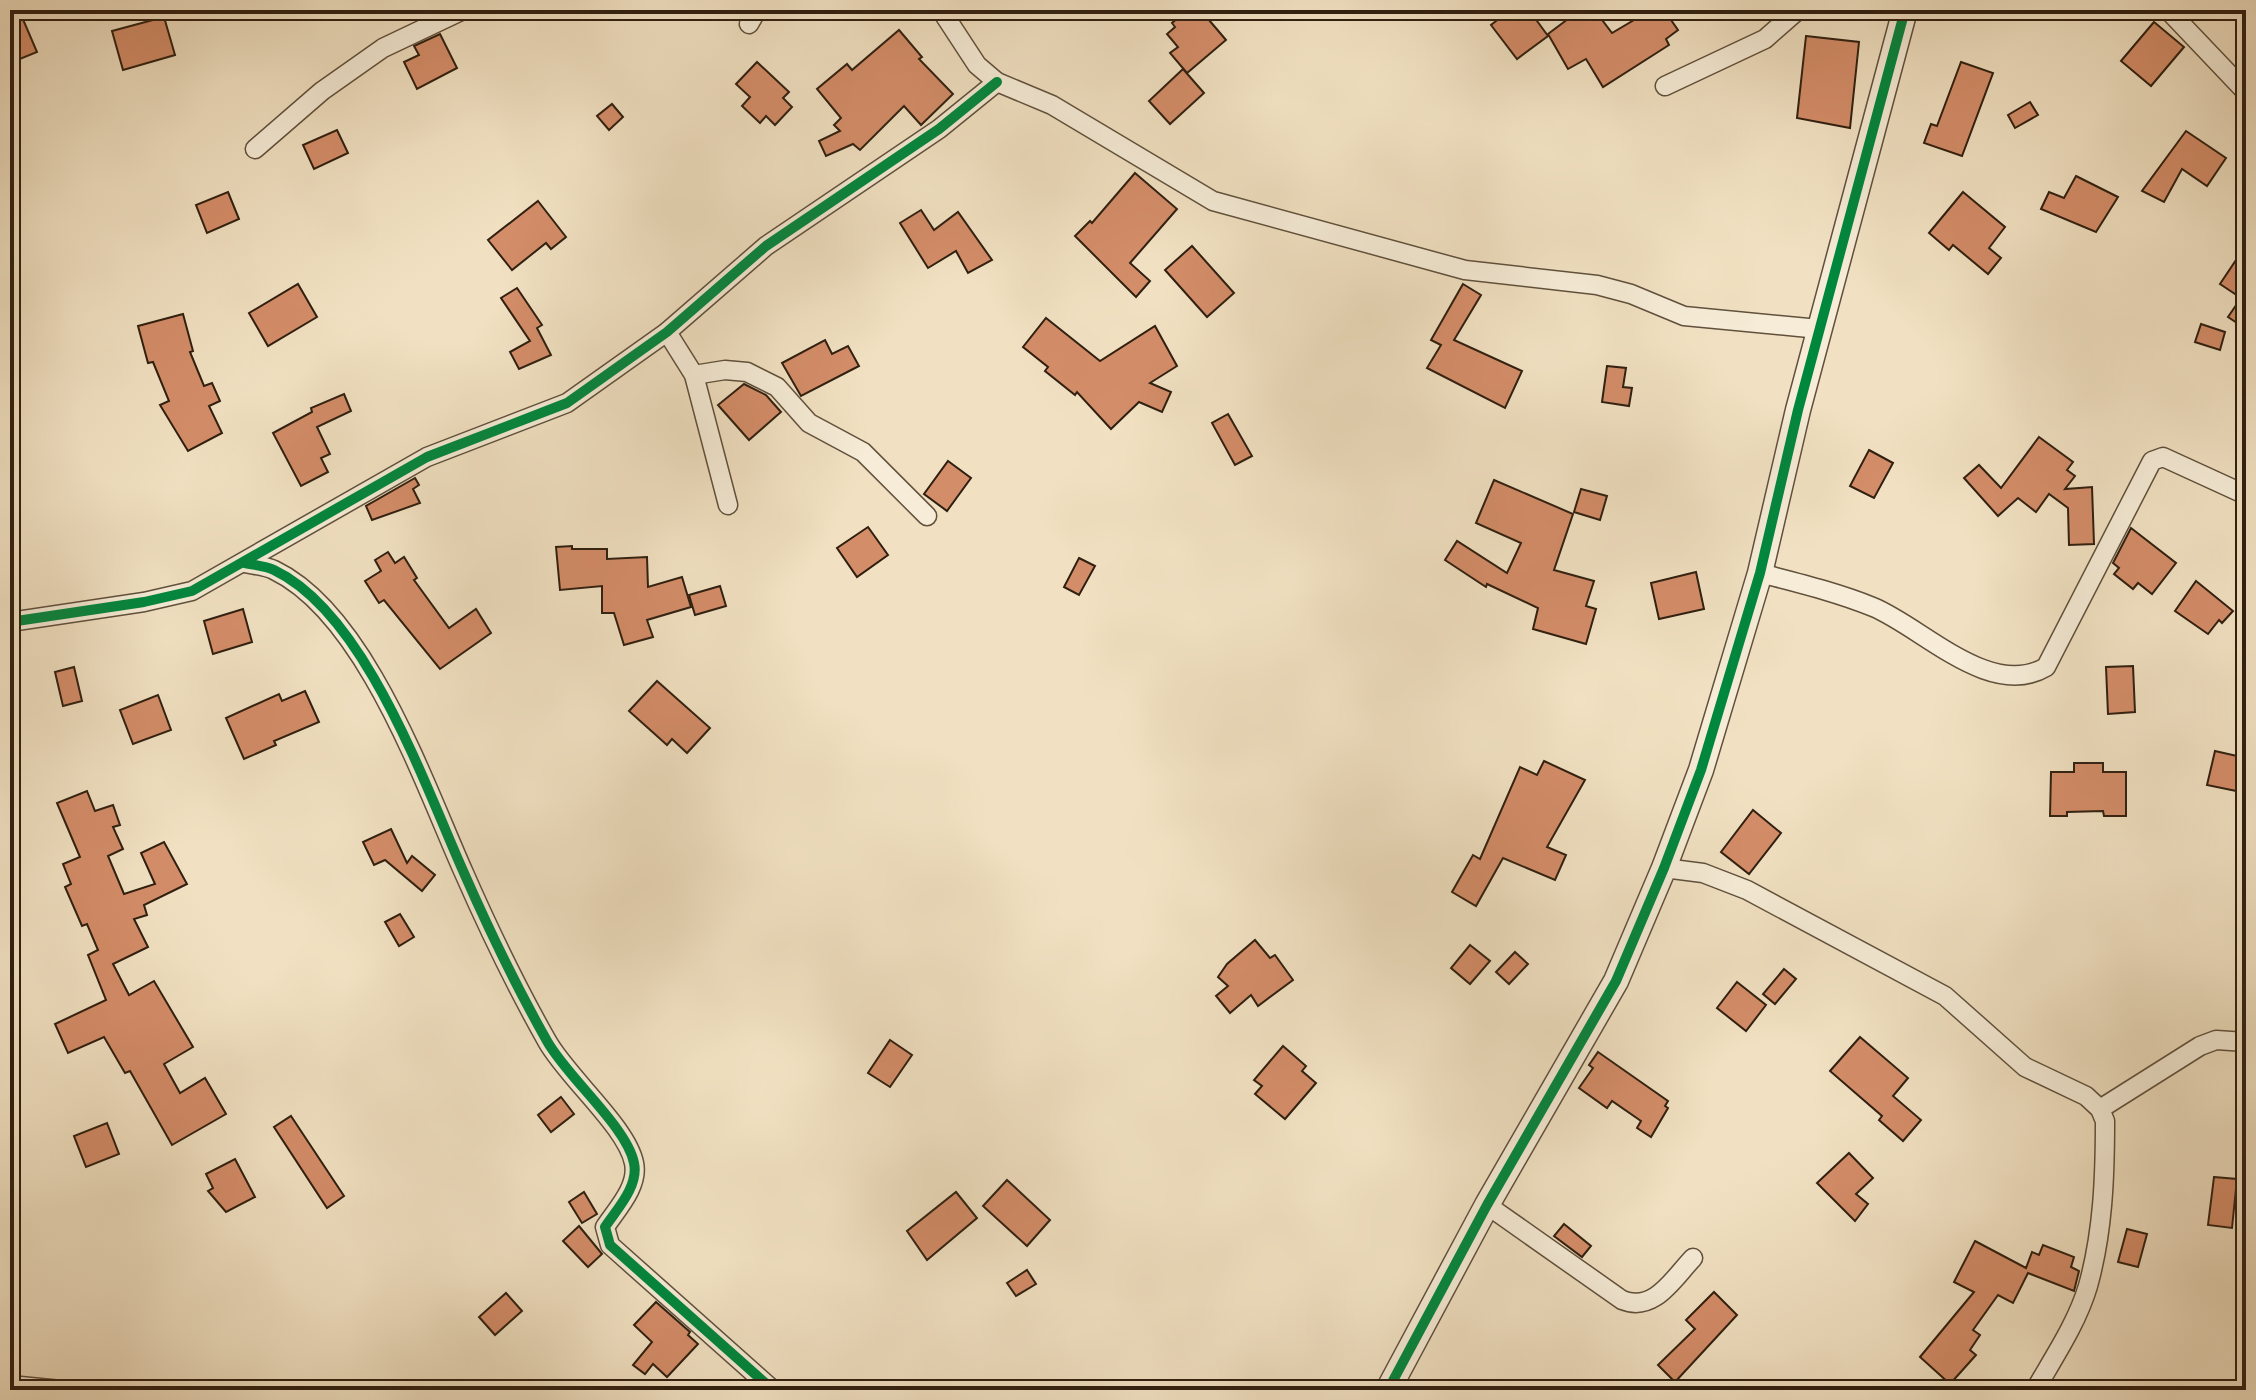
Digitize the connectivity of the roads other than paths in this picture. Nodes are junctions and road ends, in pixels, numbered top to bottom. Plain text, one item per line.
1 (463, 10) edge
2 (941, 10) edge
3 (1798, 10) edge
4 (1905, 10) edge
5 (2168, 10) edge
6 (997, 82) junction
7 (1665, 86) dead end
8 (2246, 92) edge
9 (255, 149) dead end
10 (1819, 329) junction
11 (667, 332) junction
12 (694, 375) junction
13 (2246, 495) edge
14 (728, 505) dead end
15 (927, 516) dead end
16 (245, 563) junction
17 (1760, 573) junction
18 (10, 622) edge
19 (1664, 868) junction
20 (2246, 1042) edge
21 (2100, 1109) junction
22 (1487, 1205) junction
23 (1693, 1258) dead end
24 (10, 1385) edge
25 (61, 1390) edge
26 (773, 1390) edge
27 (1388, 1390) edge
28 (2035, 1390) edge

1 - 9 street
2 - 6 street
3 - 7 street
4 - 10 street
5 - 8 street
6 - 10 street
6 - 11 street
10 - 17 street
11 - 12 street
11 - 16 street
12 - 14 street
12 - 15 street
13 - 17 street
16 - 18 street
16 - 26 street
17 - 19 street
19 - 21 street
19 - 22 street
20 - 21 street
21 - 28 street
22 - 23 street
22 - 27 street
24 - 25 street

